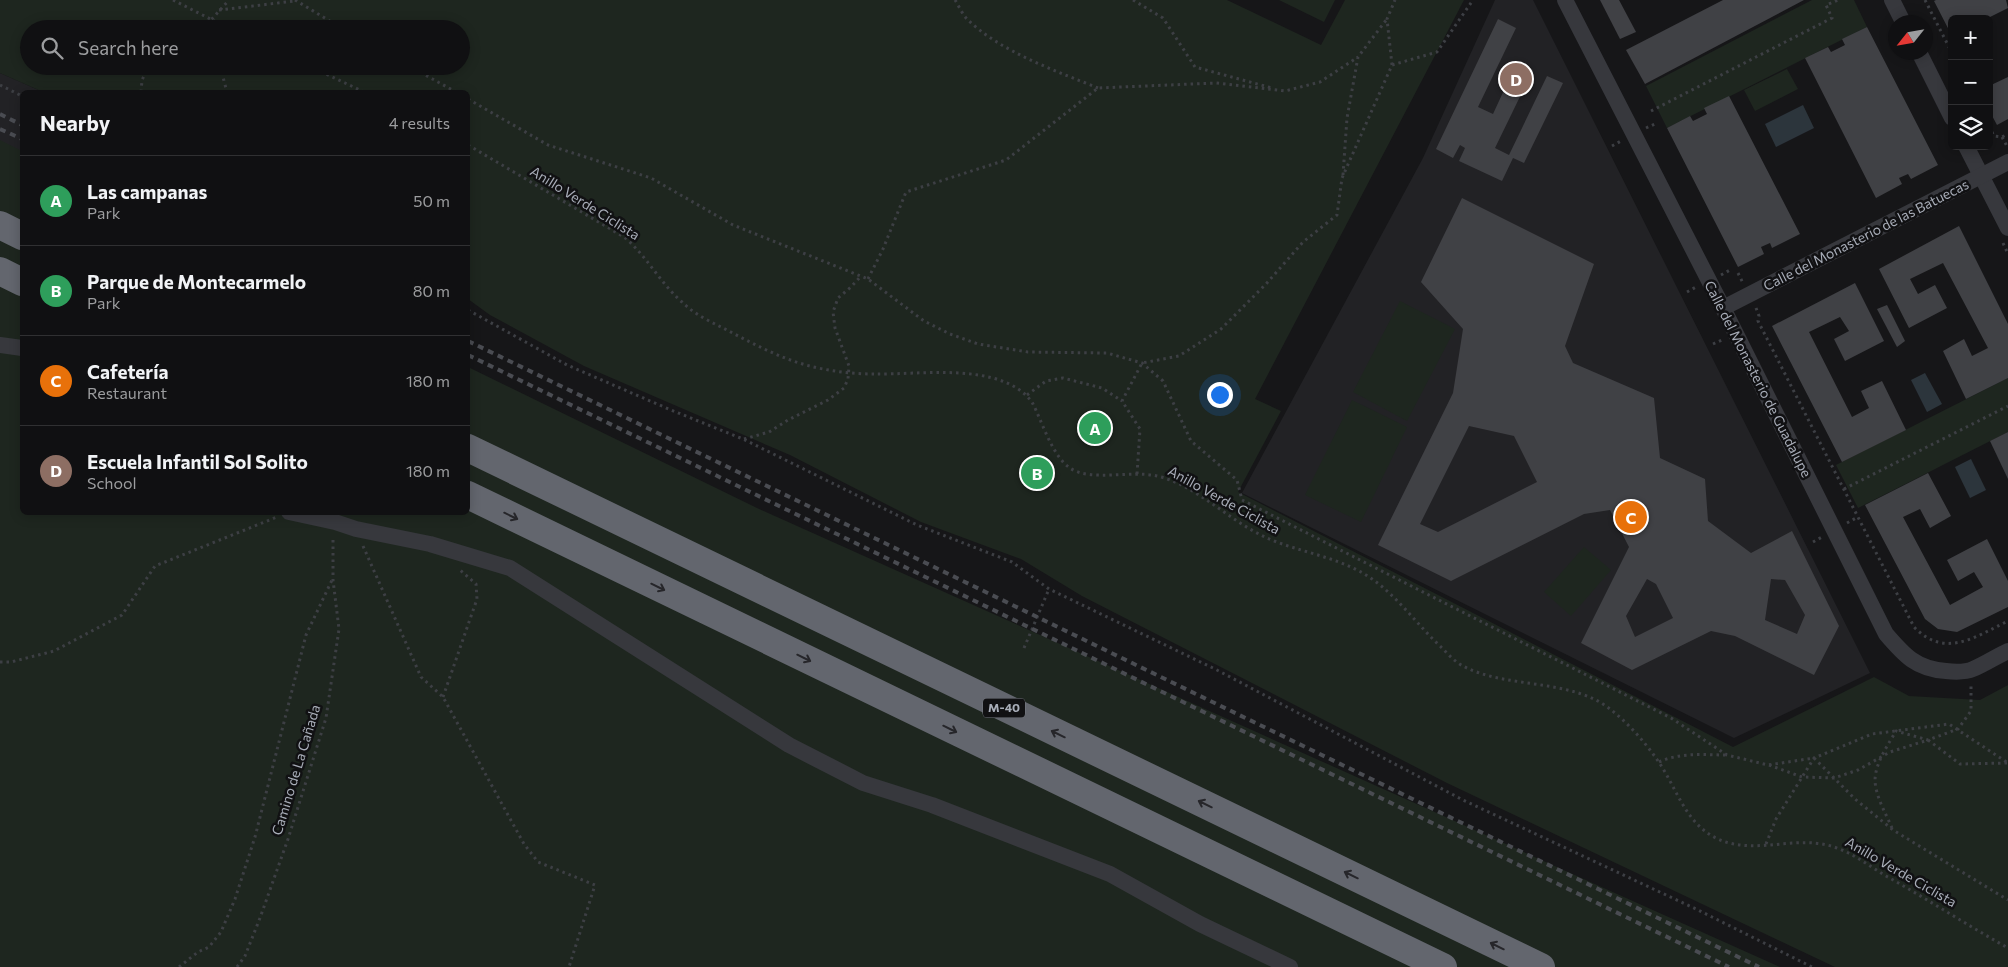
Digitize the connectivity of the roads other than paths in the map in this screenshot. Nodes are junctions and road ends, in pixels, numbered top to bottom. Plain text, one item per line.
1 (1565, 0) edge
2 (1892, 0) edge
3 (1900, 15) edge
4 (1923, 60) edge
5 (1948, 110) edge
6 (1968, 150) edge
7 (2008, 162) edge
8 (1982, 176) junction
9 (0, 225) edge
10 (2008, 228) edge
11 (20, 235) edge
12 (0, 271) edge
13 (20, 281) edge
14 (1723, 308) junction
15 (0, 345) edge
16 (20, 348) edge
17 (470, 449) edge
18 (470, 496) edge
19 (290, 515) edge
20 (2008, 650) edge
21 (1290, 967) edge
22 (1443, 967) edge
23 (1541, 967) edge

1 - 14 street, Calle del Monasterio de Guadalupe
2 - 3 street
4 - 5 street
6 - 8 street
7 - 8 street, Calle del Monasterio de las Batuecas
8 - 10 street
8 - 14 street, Calle del Monasterio de las Batuecas
9 - 11 highway
12 - 13 highway
14 - 20 street, Calle del Monasterio de Guadalupe
15 - 16 street
23 -> 17 highway, M-40
18 -> 22 highway
19 - 21 street

